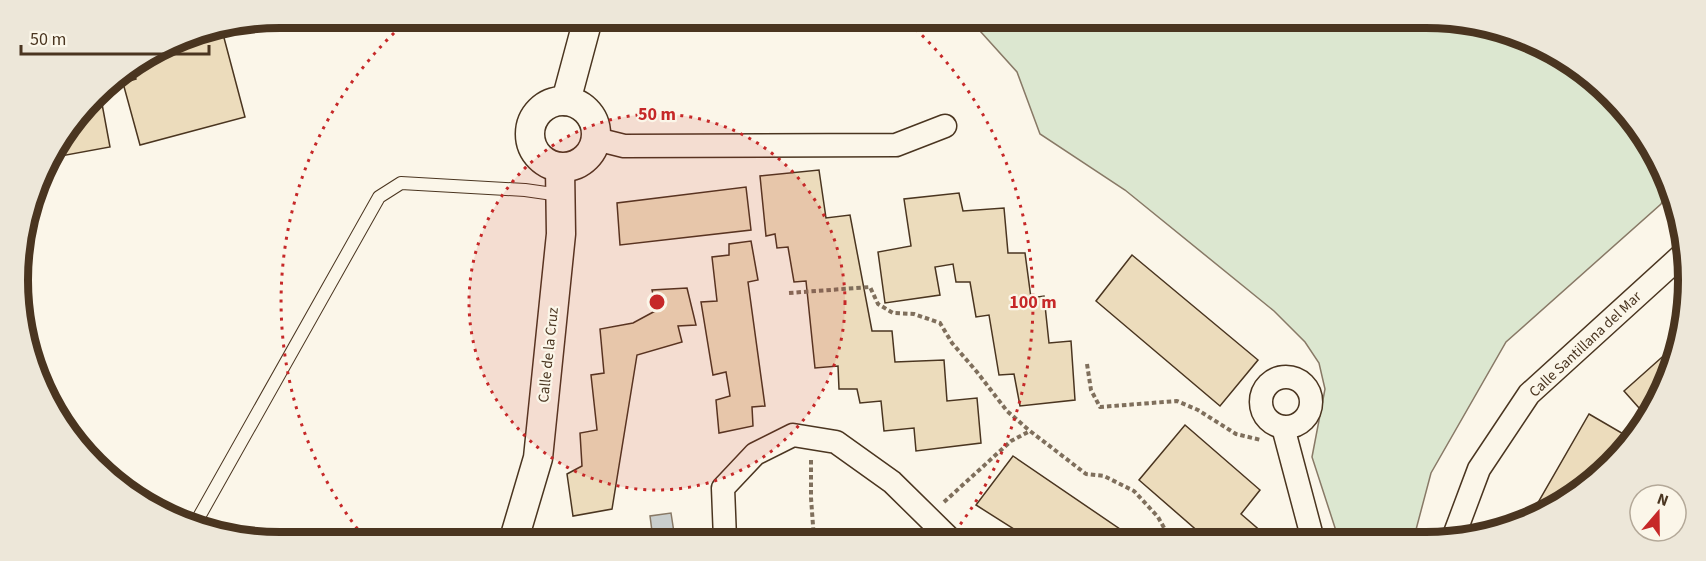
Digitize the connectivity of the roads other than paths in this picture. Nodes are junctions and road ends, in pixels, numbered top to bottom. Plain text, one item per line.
1 (586, 28) edge
2 (566, 101) junction
3 (945, 126) dead end
4 (596, 140) junction
5 (560, 181) junction
6 (1676, 260) edge
7 (1286, 436) road end
8 (198, 519) edge
9 (1456, 530) edge
10 (516, 532) edge
11 (725, 532) edge
12 (943, 532) edge
13 (1311, 532) edge

1 - 2 street
2 - 4 street
2 - 5 street
3 - 4 street
4 - 5 street
5 - 8 lane
5 - 10 street, Calle de la Cruz
6 - 9 street, Calle Santillana del Mar
7 - 13 street
11 - 12 street

